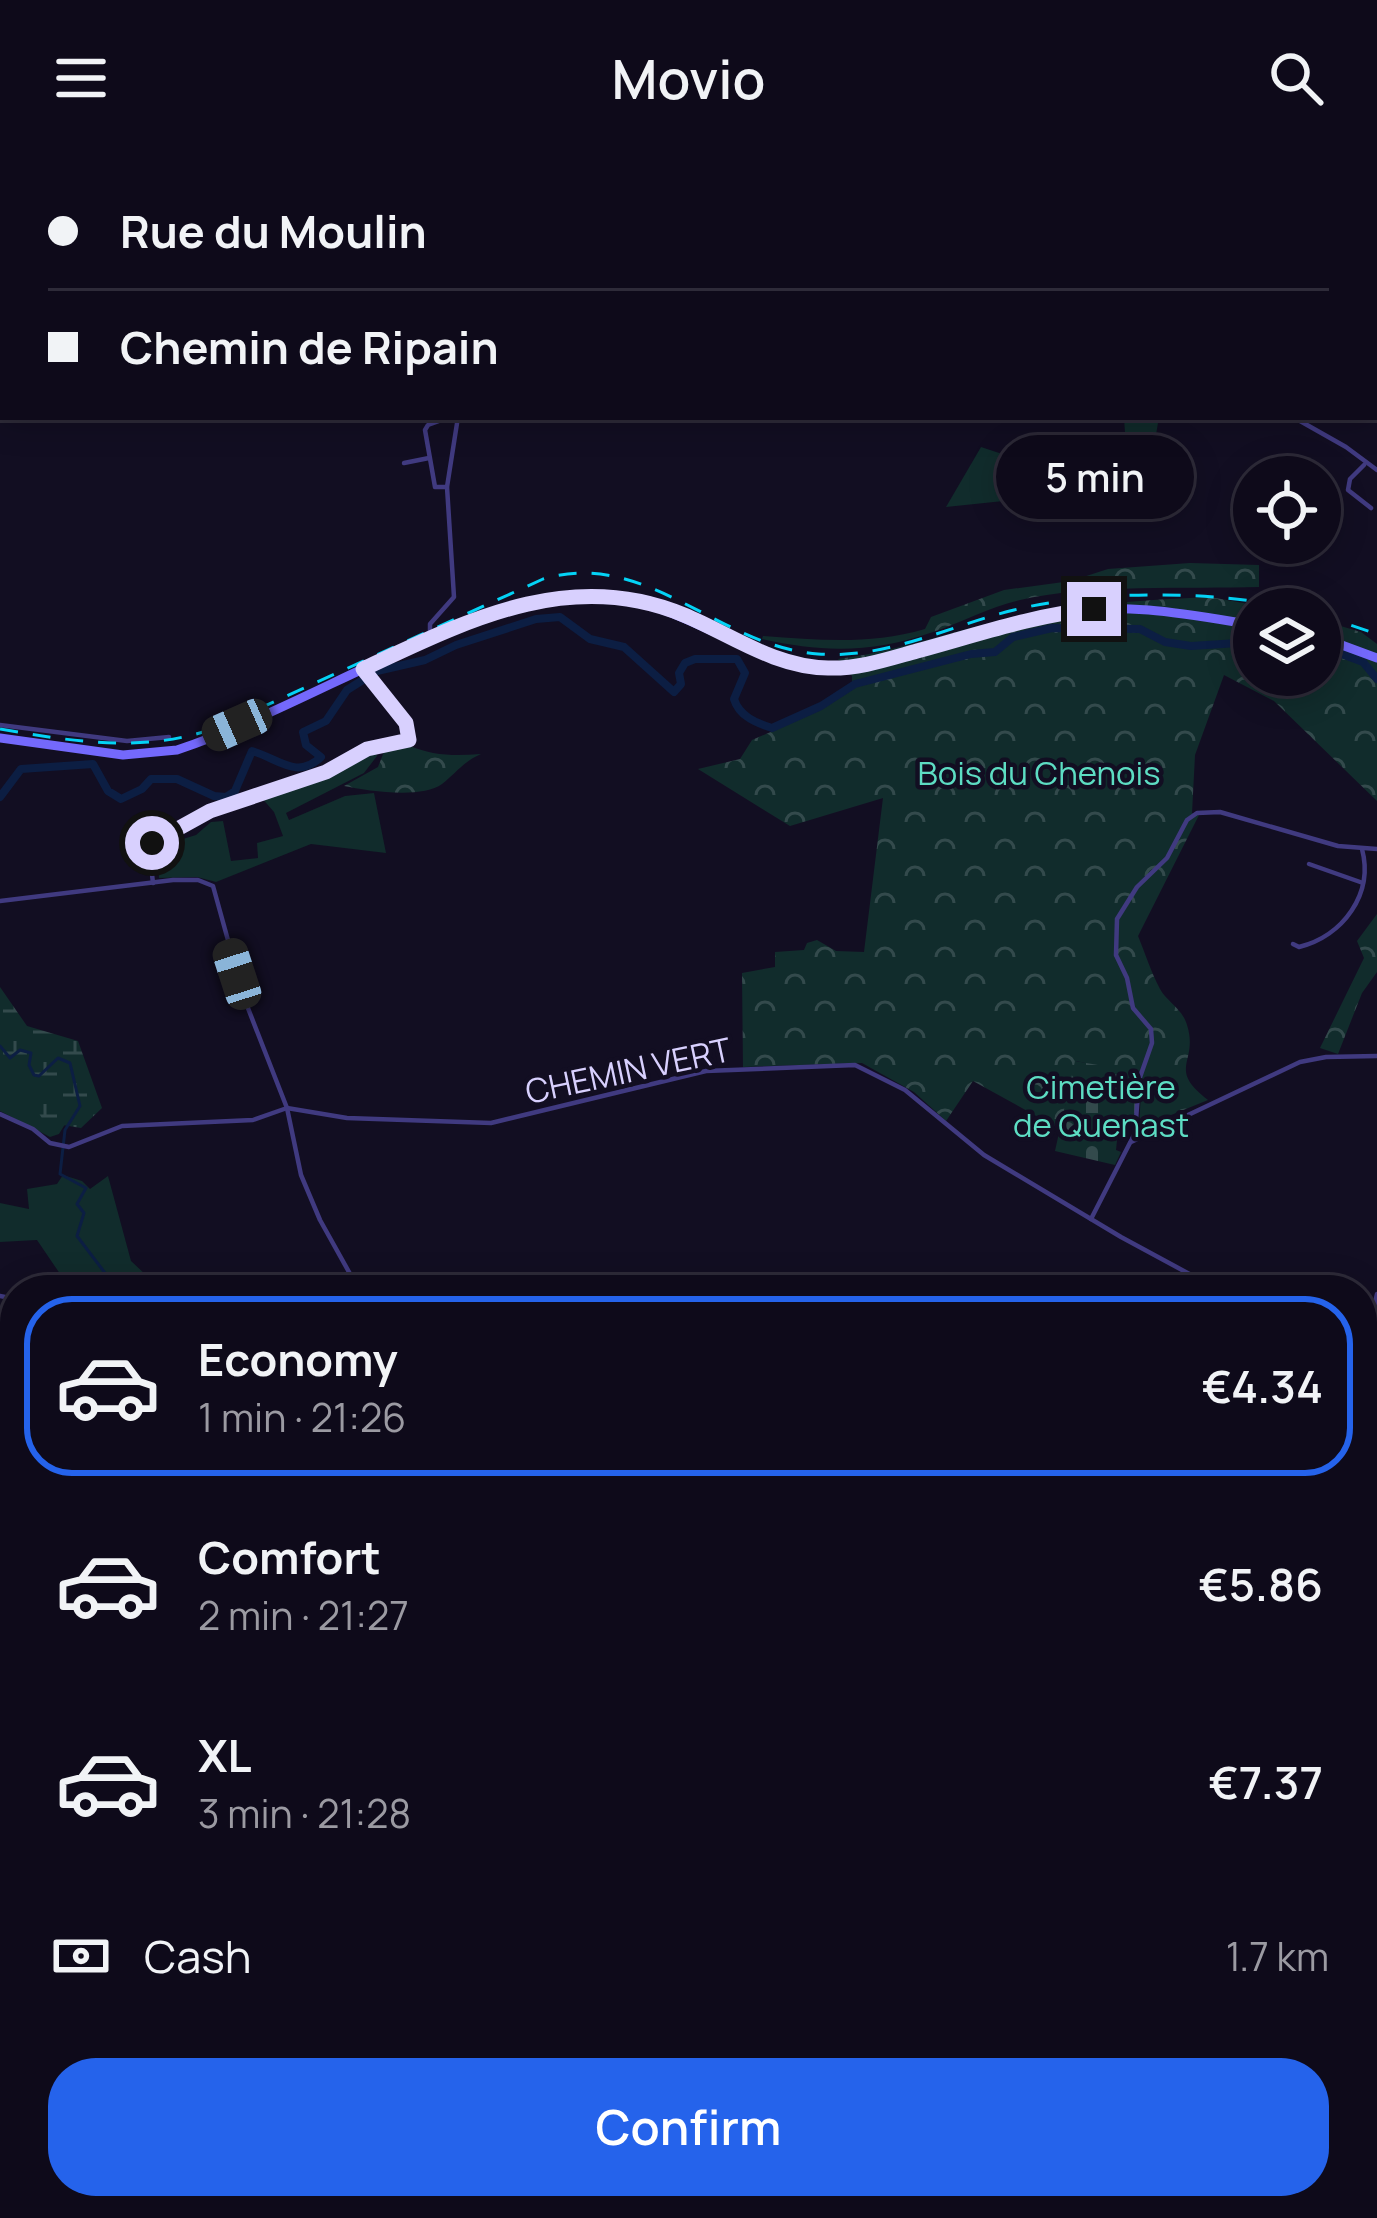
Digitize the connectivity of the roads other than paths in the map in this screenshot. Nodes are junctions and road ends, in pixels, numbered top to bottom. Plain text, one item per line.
1 (445, 420) edge
2 (454, 420) edge
3 (1298, 420) edge
4 (429, 458) junction
5 (404, 463) dead end
6 (1364, 464) junction
7 (1377, 470) edge
8 (447, 488) junction
9 (1371, 508) dead end
10 (1233, 622) edge
11 (430, 639) junction
12 (1341, 645) edge
13 (1377, 658) edge
14 (367, 674) junction
15 (0, 724) edge
16 (169, 737) dead end
17 (0, 738) edge
18 (1377, 849) edge
19 (1362, 850) junction
20 (1309, 864) dead end
21 (153, 883) junction
22 (1363, 883) junction
23 (0, 901) edge
24 (1293, 944) dead end
25 (1377, 1056) edge
26 (286, 1108) junction
27 (0, 1114) edge
28 (1130, 1142) junction
29 (1091, 1219) junction
30 (351, 1275) edge
31 (1192, 1275) edge

1 - 4 street
2 - 8 street
3 - 6 street
4 - 5 street
4 - 8 street
6 - 7 street
6 - 9 street
8 - 11 street
10 - 11 street
11 - 14 street
12 - 13 street
14 - 17 street
14 - 21 street
15 - 16 street
18 - 19 street
19 - 22 street
19 - 28 street
20 - 22 street
21 - 23 street
21 - 26 street
22 - 24 street
25 - 28 street
26 - 27 street, CHEMIN VERT
26 - 29 street, CHEMIN VERT
26 - 30 street
28 - 29 street
29 - 31 street, CHEMIN VERT

